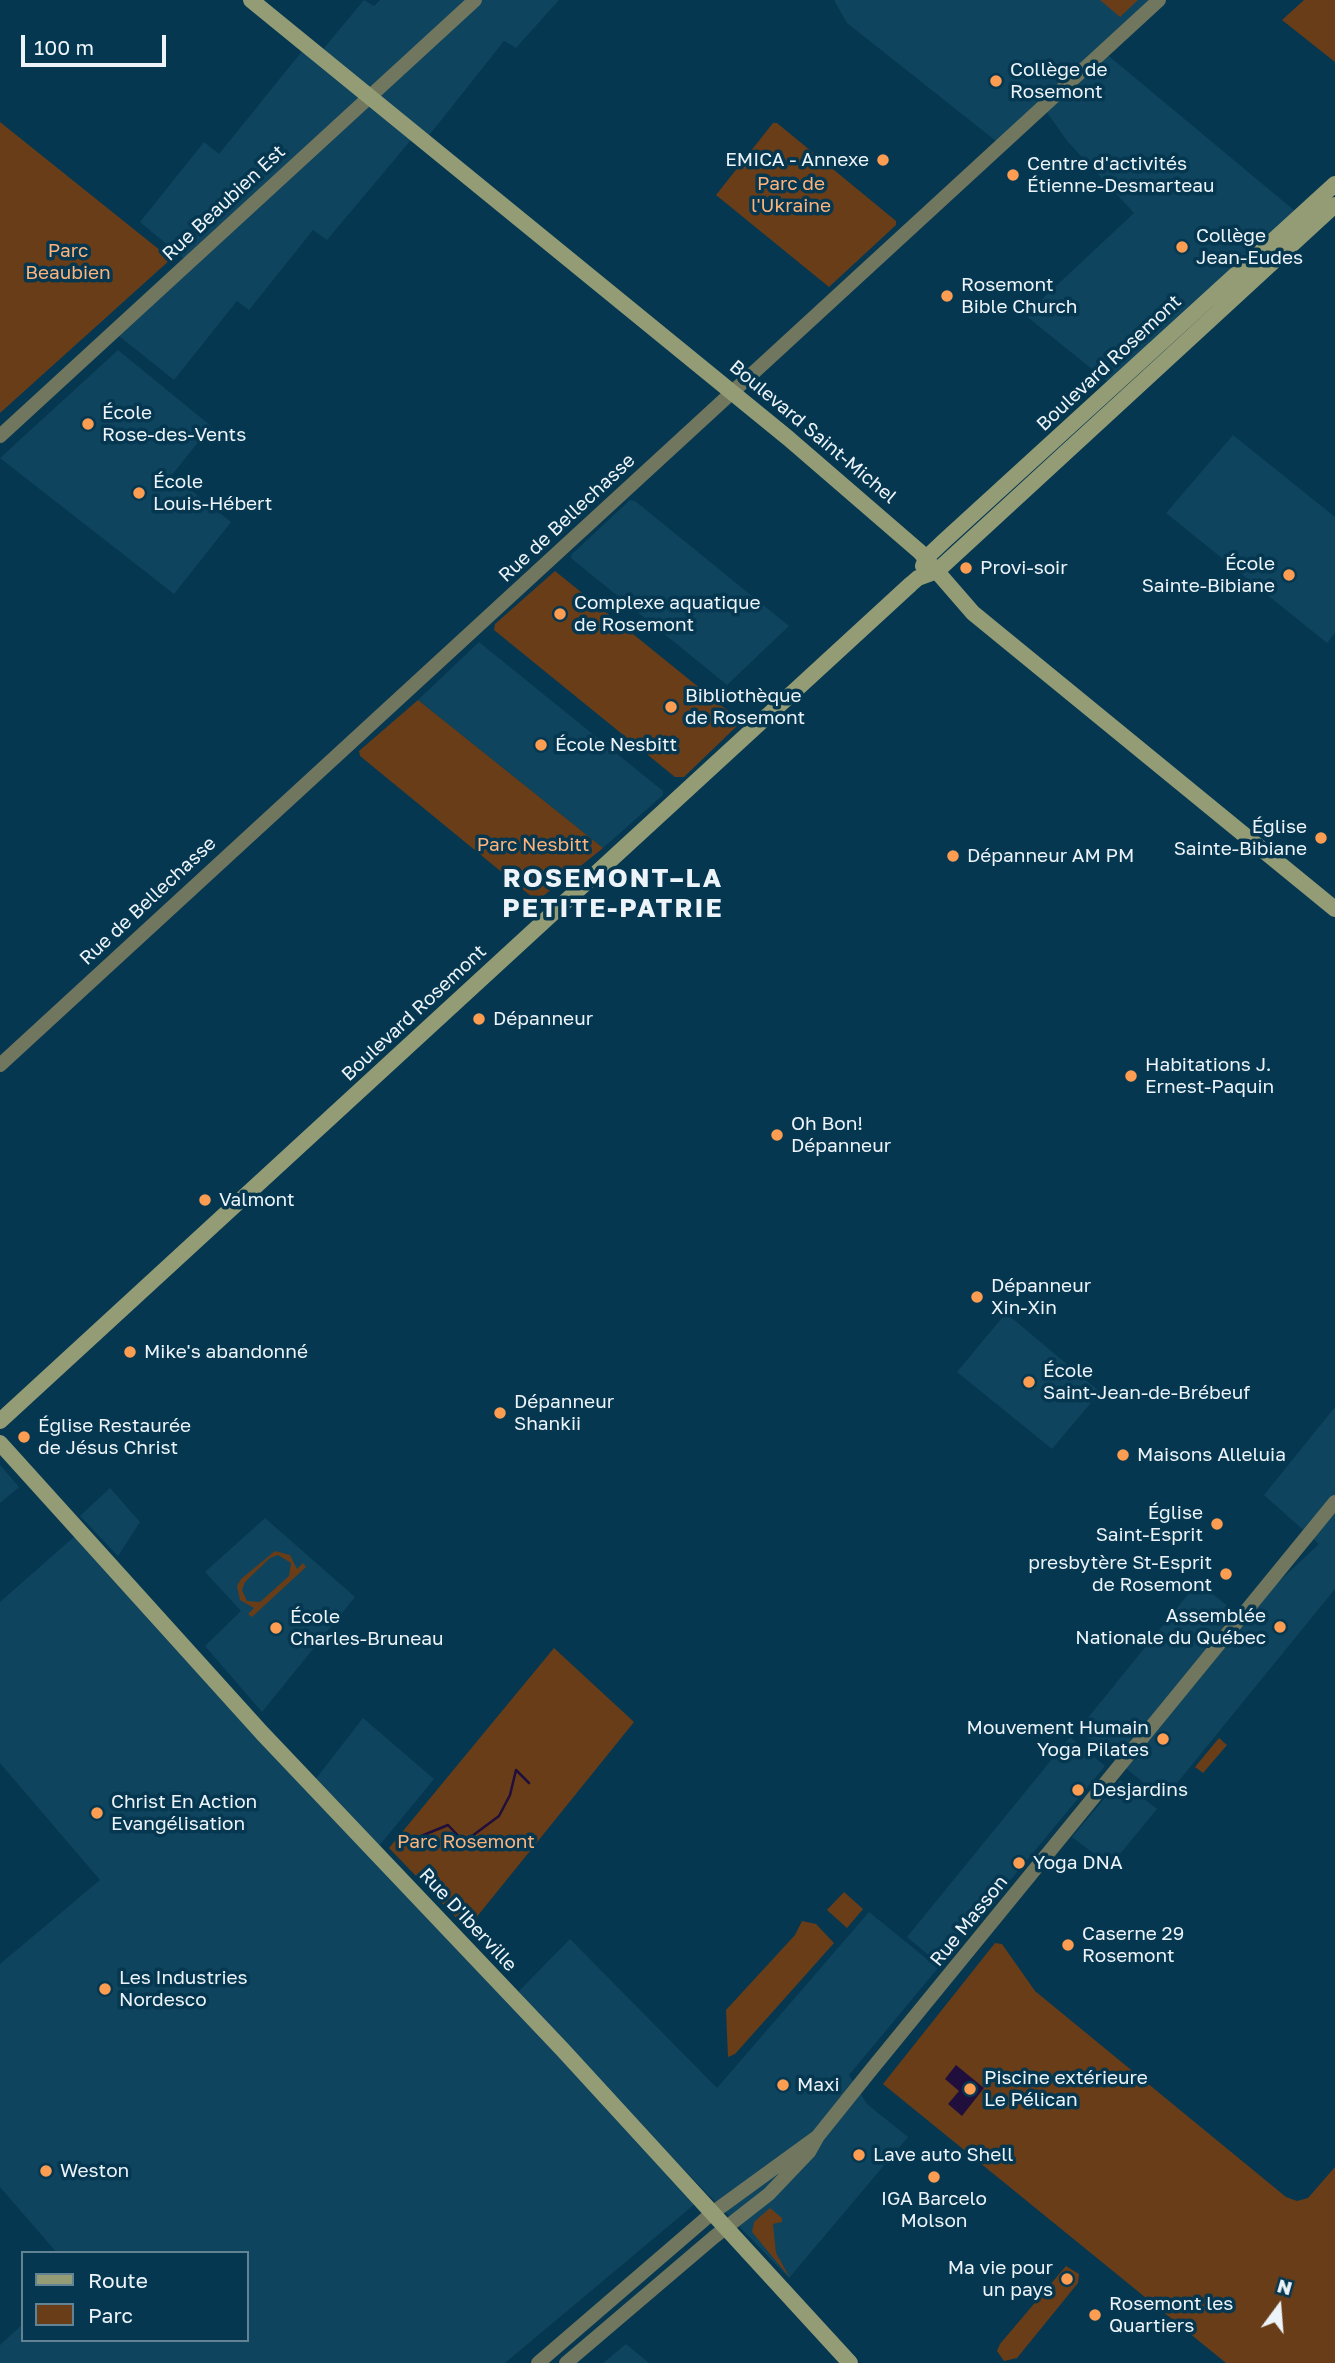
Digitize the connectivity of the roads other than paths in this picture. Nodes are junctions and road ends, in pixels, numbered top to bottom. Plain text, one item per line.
1 (251, 0) edge
2 (475, 0) edge
3 (1159, 0) edge
4 (369, 95) junction
5 (1335, 184) edge
6 (1335, 205) edge
7 (733, 392) junction
8 (0, 436) edge
9 (926, 558) junction
10 (937, 571) junction
11 (918, 578) junction
12 (1335, 909) edge
13 (0, 1065) edge
14 (0, 1421) edge
15 (0, 1443) edge
16 (1335, 1502) edge
17 (818, 2136) junction
18 (710, 2214) junction
19 (724, 2229) junction
20 (538, 2363) edge
21 (566, 2363) edge
22 (850, 2363) edge

1 - 4 main road, Boulevard Saint-Michel
2 - 4 street, Rue Beaubien Est
3 - 7 street, Rue de Bellechasse
4 - 7 main road, Boulevard Saint-Michel
4 - 8 street, Rue Beaubien Est
5 - 9 main road, Boulevard Rosemont
6 - 10 main road, Boulevard Rosemont
7 - 9 main road, Boulevard Saint-Michel
7 - 13 street, Rue de Bellechasse
9 - 10 main road, Boulevard Saint-Michel
9 - 11 main road, Boulevard Rosemont
10 - 11 main road, Boulevard Rosemont
10 - 12 main road, Boulevard Saint-Michel
11 - 14 main road, Boulevard Rosemont
15 - 18 main road, Rue D'Iberville
16 - 17 street, Rue Masson
17 - 18 street, Rue Masson
17 - 19 street, Rue Masson
18 - 19 main road, Rue D'Iberville
18 - 20 street, Rue Masson
19 - 21 street, Rue Masson
19 - 22 main road, Rue D'Iberville

